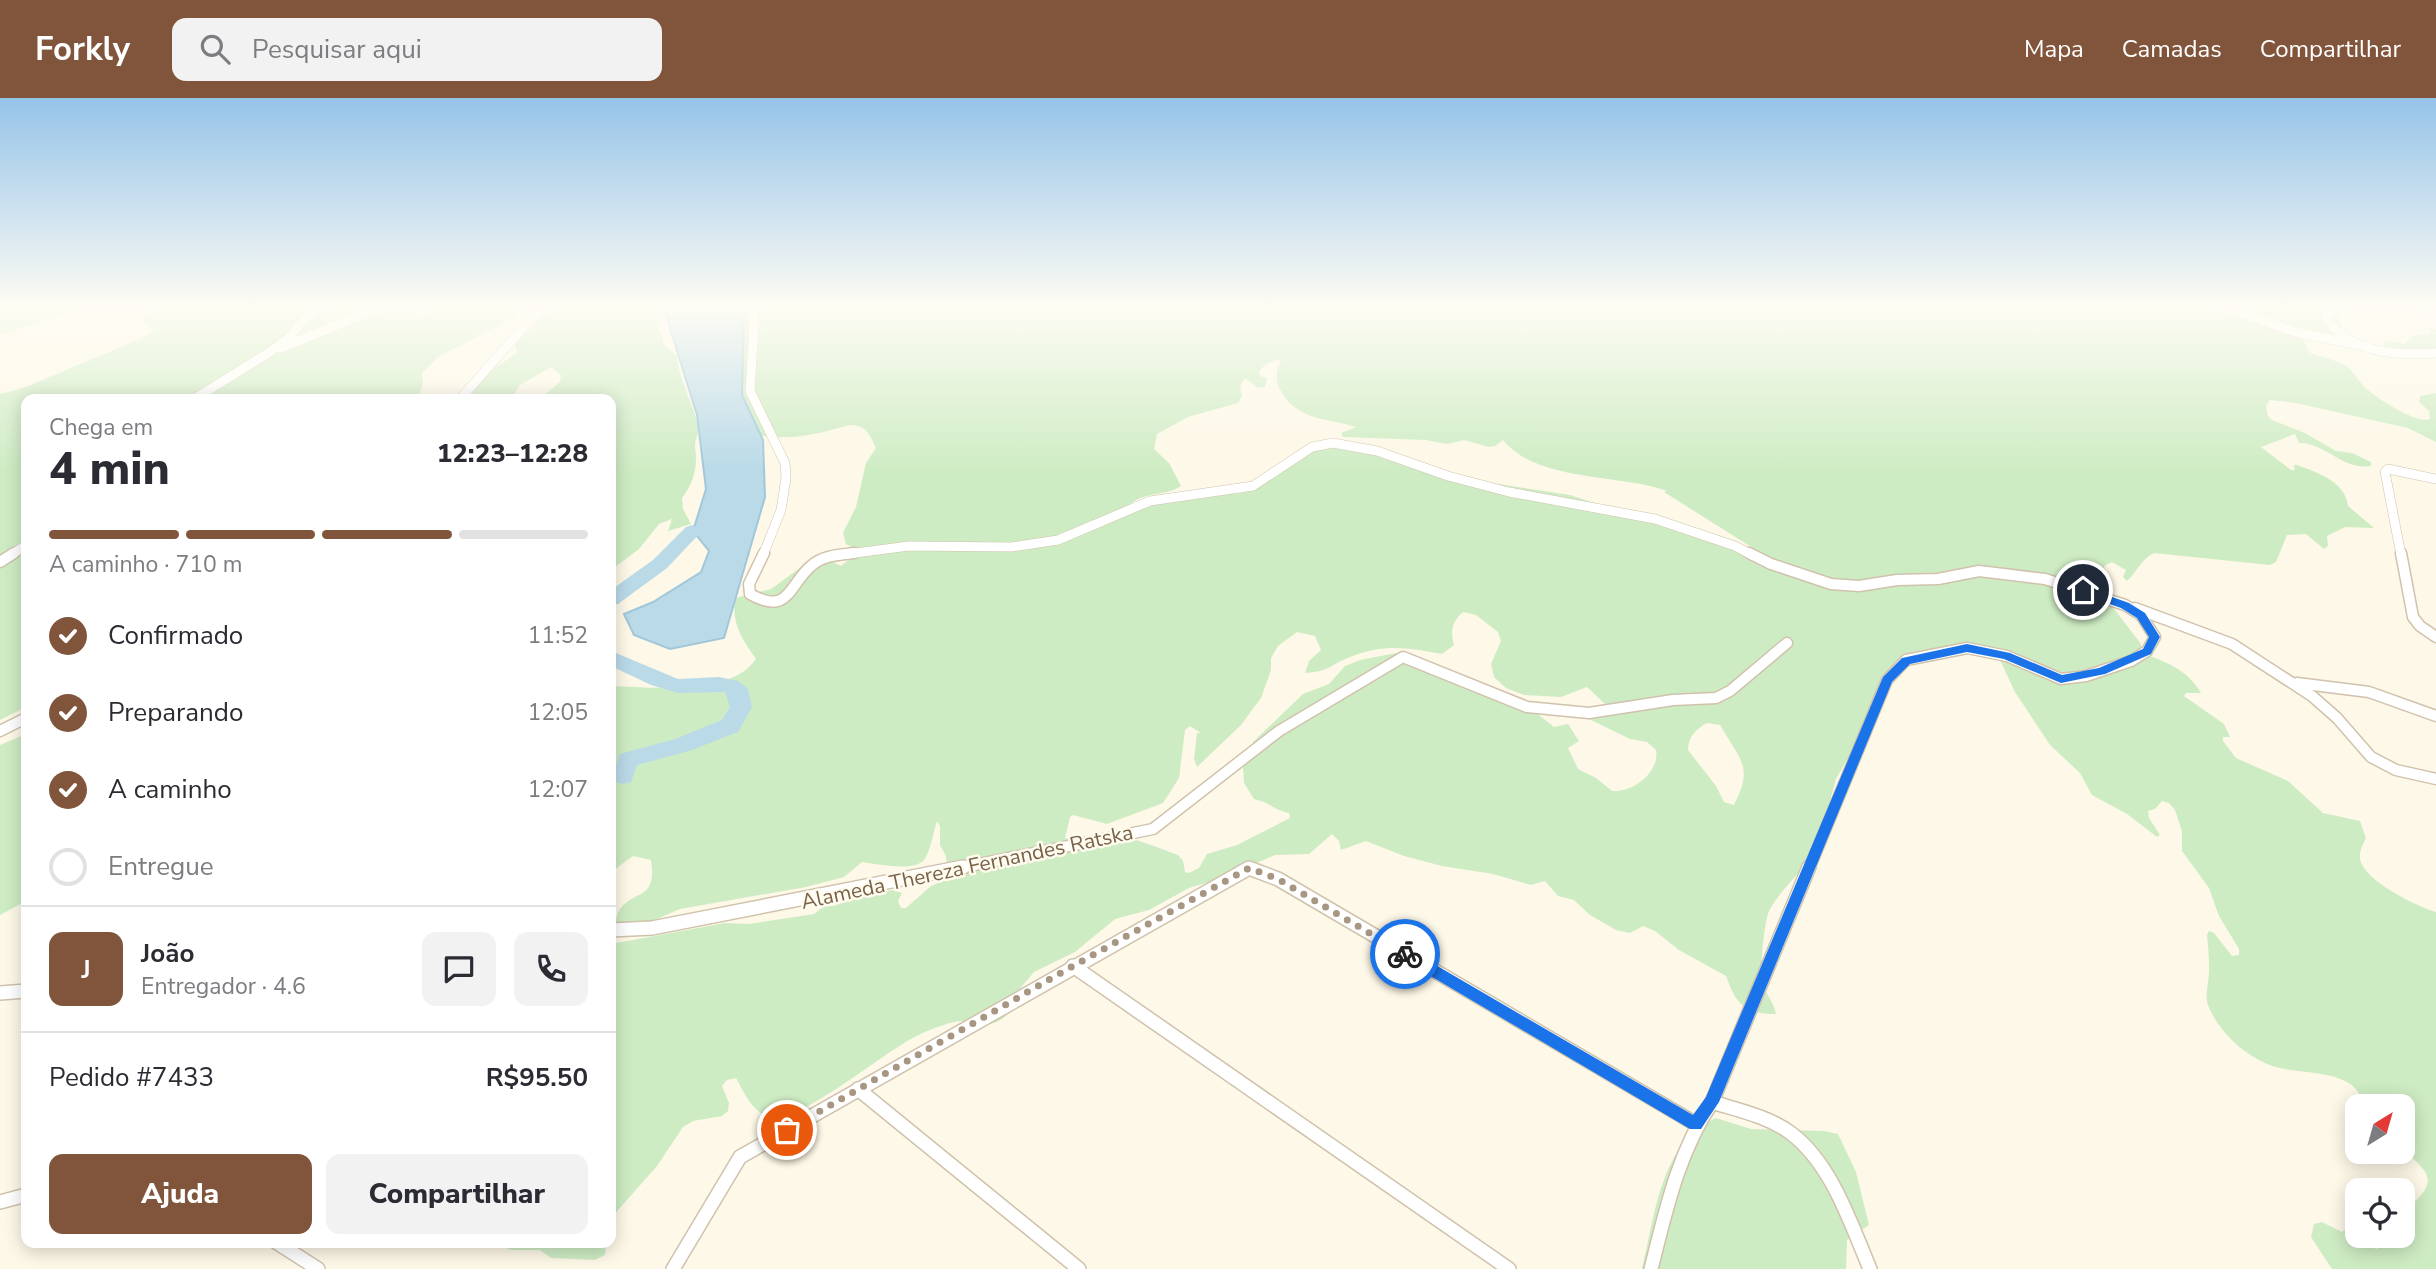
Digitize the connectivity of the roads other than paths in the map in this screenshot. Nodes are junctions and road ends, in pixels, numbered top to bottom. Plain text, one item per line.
1 (256, 361) edge
2 (494, 361) edge
3 (752, 361) edge
4 (202, 394) edge
5 (464, 394) edge
6 (2436, 479) edge
7 (21, 548) edge
8 (0, 562) edge
9 (2125, 606) junction
10 (2174, 622) junction
11 (2155, 637) junction
12 (2436, 638) edge
13 (1787, 643) dead end
14 (2294, 683) junction
15 (2436, 716) edge
16 (21, 720) edge
17 (0, 731) edge
18 (2436, 779) edge
19 (616, 930) edge
20 (1073, 966) junction
21 (21, 991) edge
22 (0, 993) edge
23 (858, 1089) junction
24 (1712, 1102) junction
25 (1696, 1124) junction
26 (21, 1196) edge
27 (0, 1202) edge
28 (285, 1248) edge
29 (318, 1269) edge
30 (673, 1269) edge
31 (1079, 1269) edge
32 (1509, 1269) edge
33 (1651, 1269) edge
34 (1870, 1269) edge

1 - 4 street
2 - 5 street
3 - 9 street
6 - 12 street
7 - 8 street
9 - 10 street
9 - 11 street
10 - 11 street
10 - 14 street
11 - 24 street
13 - 19 street, Alameda Thereza Fernandes Ratska
14 - 15 street
14 - 18 street
16 - 17 street
20 - 23 street
20 - 25 street
20 - 32 street
21 - 22 street
23 - 30 street
23 - 31 street
24 - 25 street
24 - 34 street
25 - 33 street
26 - 27 street
28 - 29 street

